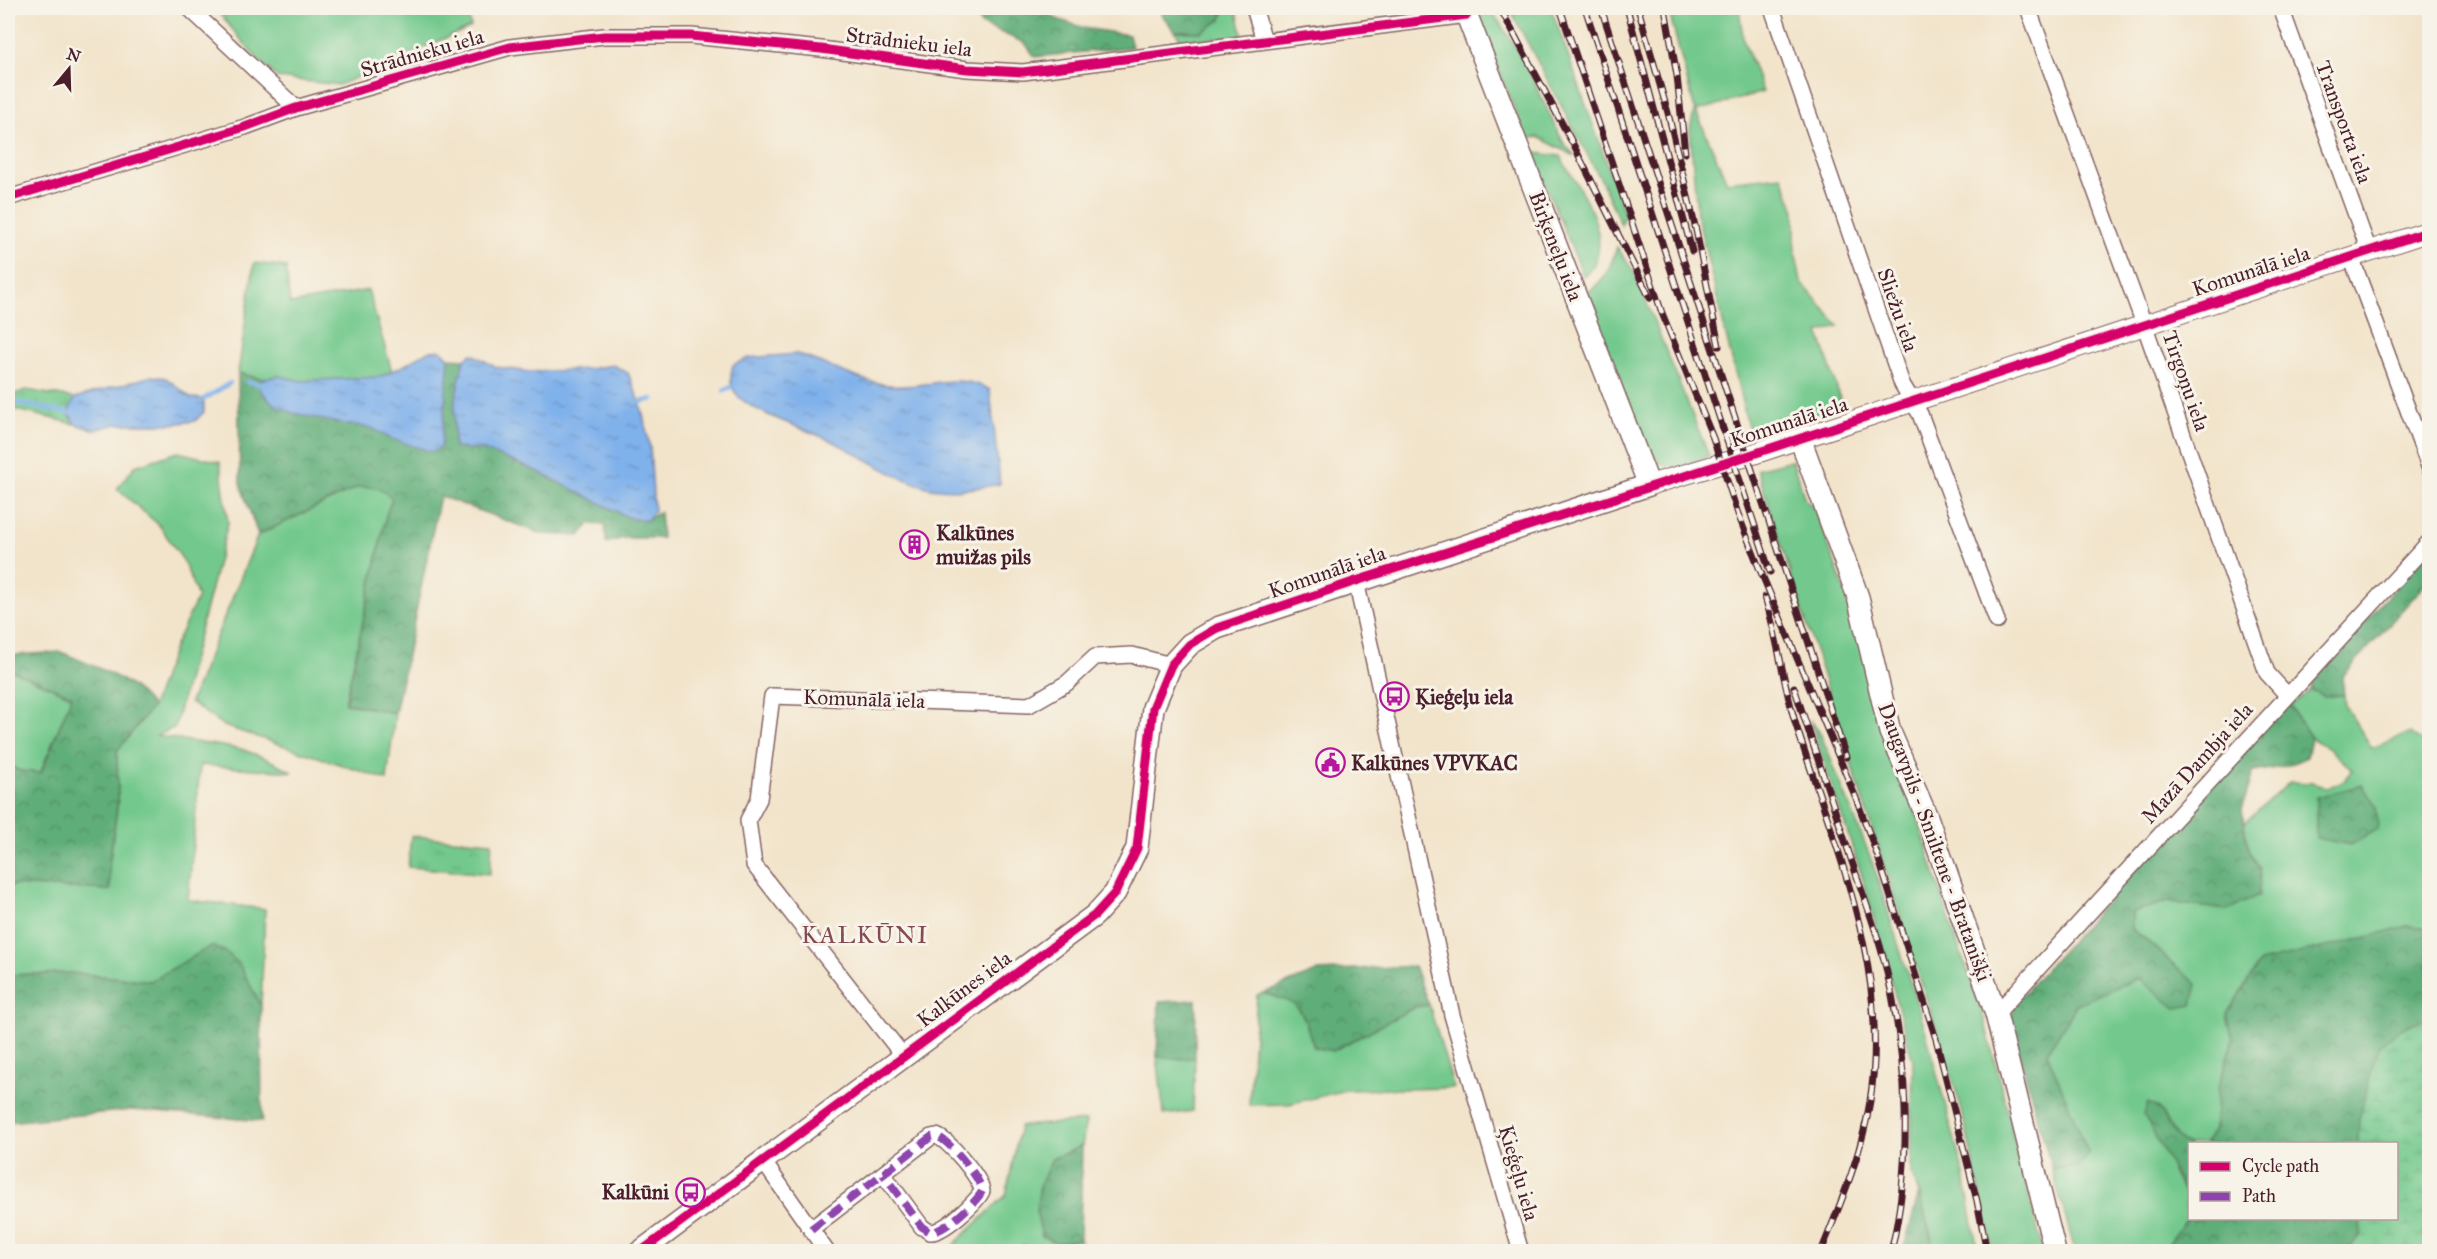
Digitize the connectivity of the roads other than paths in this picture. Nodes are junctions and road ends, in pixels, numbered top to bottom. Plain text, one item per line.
1 (189, 8) edge
2 (1254, 8) edge
3 (1772, 8) edge
4 (2028, 8) edge
5 (2280, 8) edge
6 (1465, 11) edge
7 (1264, 40) junction
8 (296, 108) junction
9 (8, 198) edge
10 (2430, 231) edge
11 (2360, 254) junction
12 (2144, 324) junction
13 (1912, 401) junction
14 (1800, 438) junction
15 (2430, 469) edge
16 (1649, 486) junction
17 (2430, 541) edge
18 (1356, 581) junction
19 (1997, 621) dead end
20 (1171, 665) junction
21 (2287, 695) junction
22 (1996, 1014) junction
23 (904, 1057) junction
24 (764, 1161) junction
25 (883, 1174) junction
26 (811, 1229) junction
27 (640, 1251) edge
28 (827, 1251) edge
29 (1521, 1251) edge
30 (2055, 1251) edge

1 - 8 street
2 - 7 street
3 - 13 street, Sliežu iela
4 - 12 street, Tirgoņu iela
5 - 11 street, Transporta iela
6 - 7 street, Strādnieku iela
6 - 16 main road, Birķeneļu iela
7 - 8 street, Strādnieku iela
8 - 9 street, Strādnieku iela
10 - 11 street, Komunālā iela
11 - 12 street, Komunālā iela
11 - 15 street, Transporta iela
12 - 13 street, Komunālā iela
12 - 21 street, Tirgoņu iela
13 - 14 street, Komunālā iela
13 - 19 street, Sliežu iela
14 - 16 street, Komunālā iela
14 - 22 main road, Daugavpils - Smiltene - Bratanišķi
16 - 18 main road, Komunālā iela
17 - 21 street, Mazā Dambja iela
18 - 20 main road, Komunālā iela
18 - 29 street, Ķieģeļu iela
20 - 23 main road, Kalkūnes iela
20 - 23 street, Komunālā iela
21 - 22 street, Mazā Dambja iela
22 - 30 main road, Daugavpils - Smiltene - Bratanišķi
23 - 24 main road, Kalkūnes iela
24 - 26 street
24 - 27 main road, Kalkūnes iela
25 - 25 street
25 - 26 street
26 - 28 street

